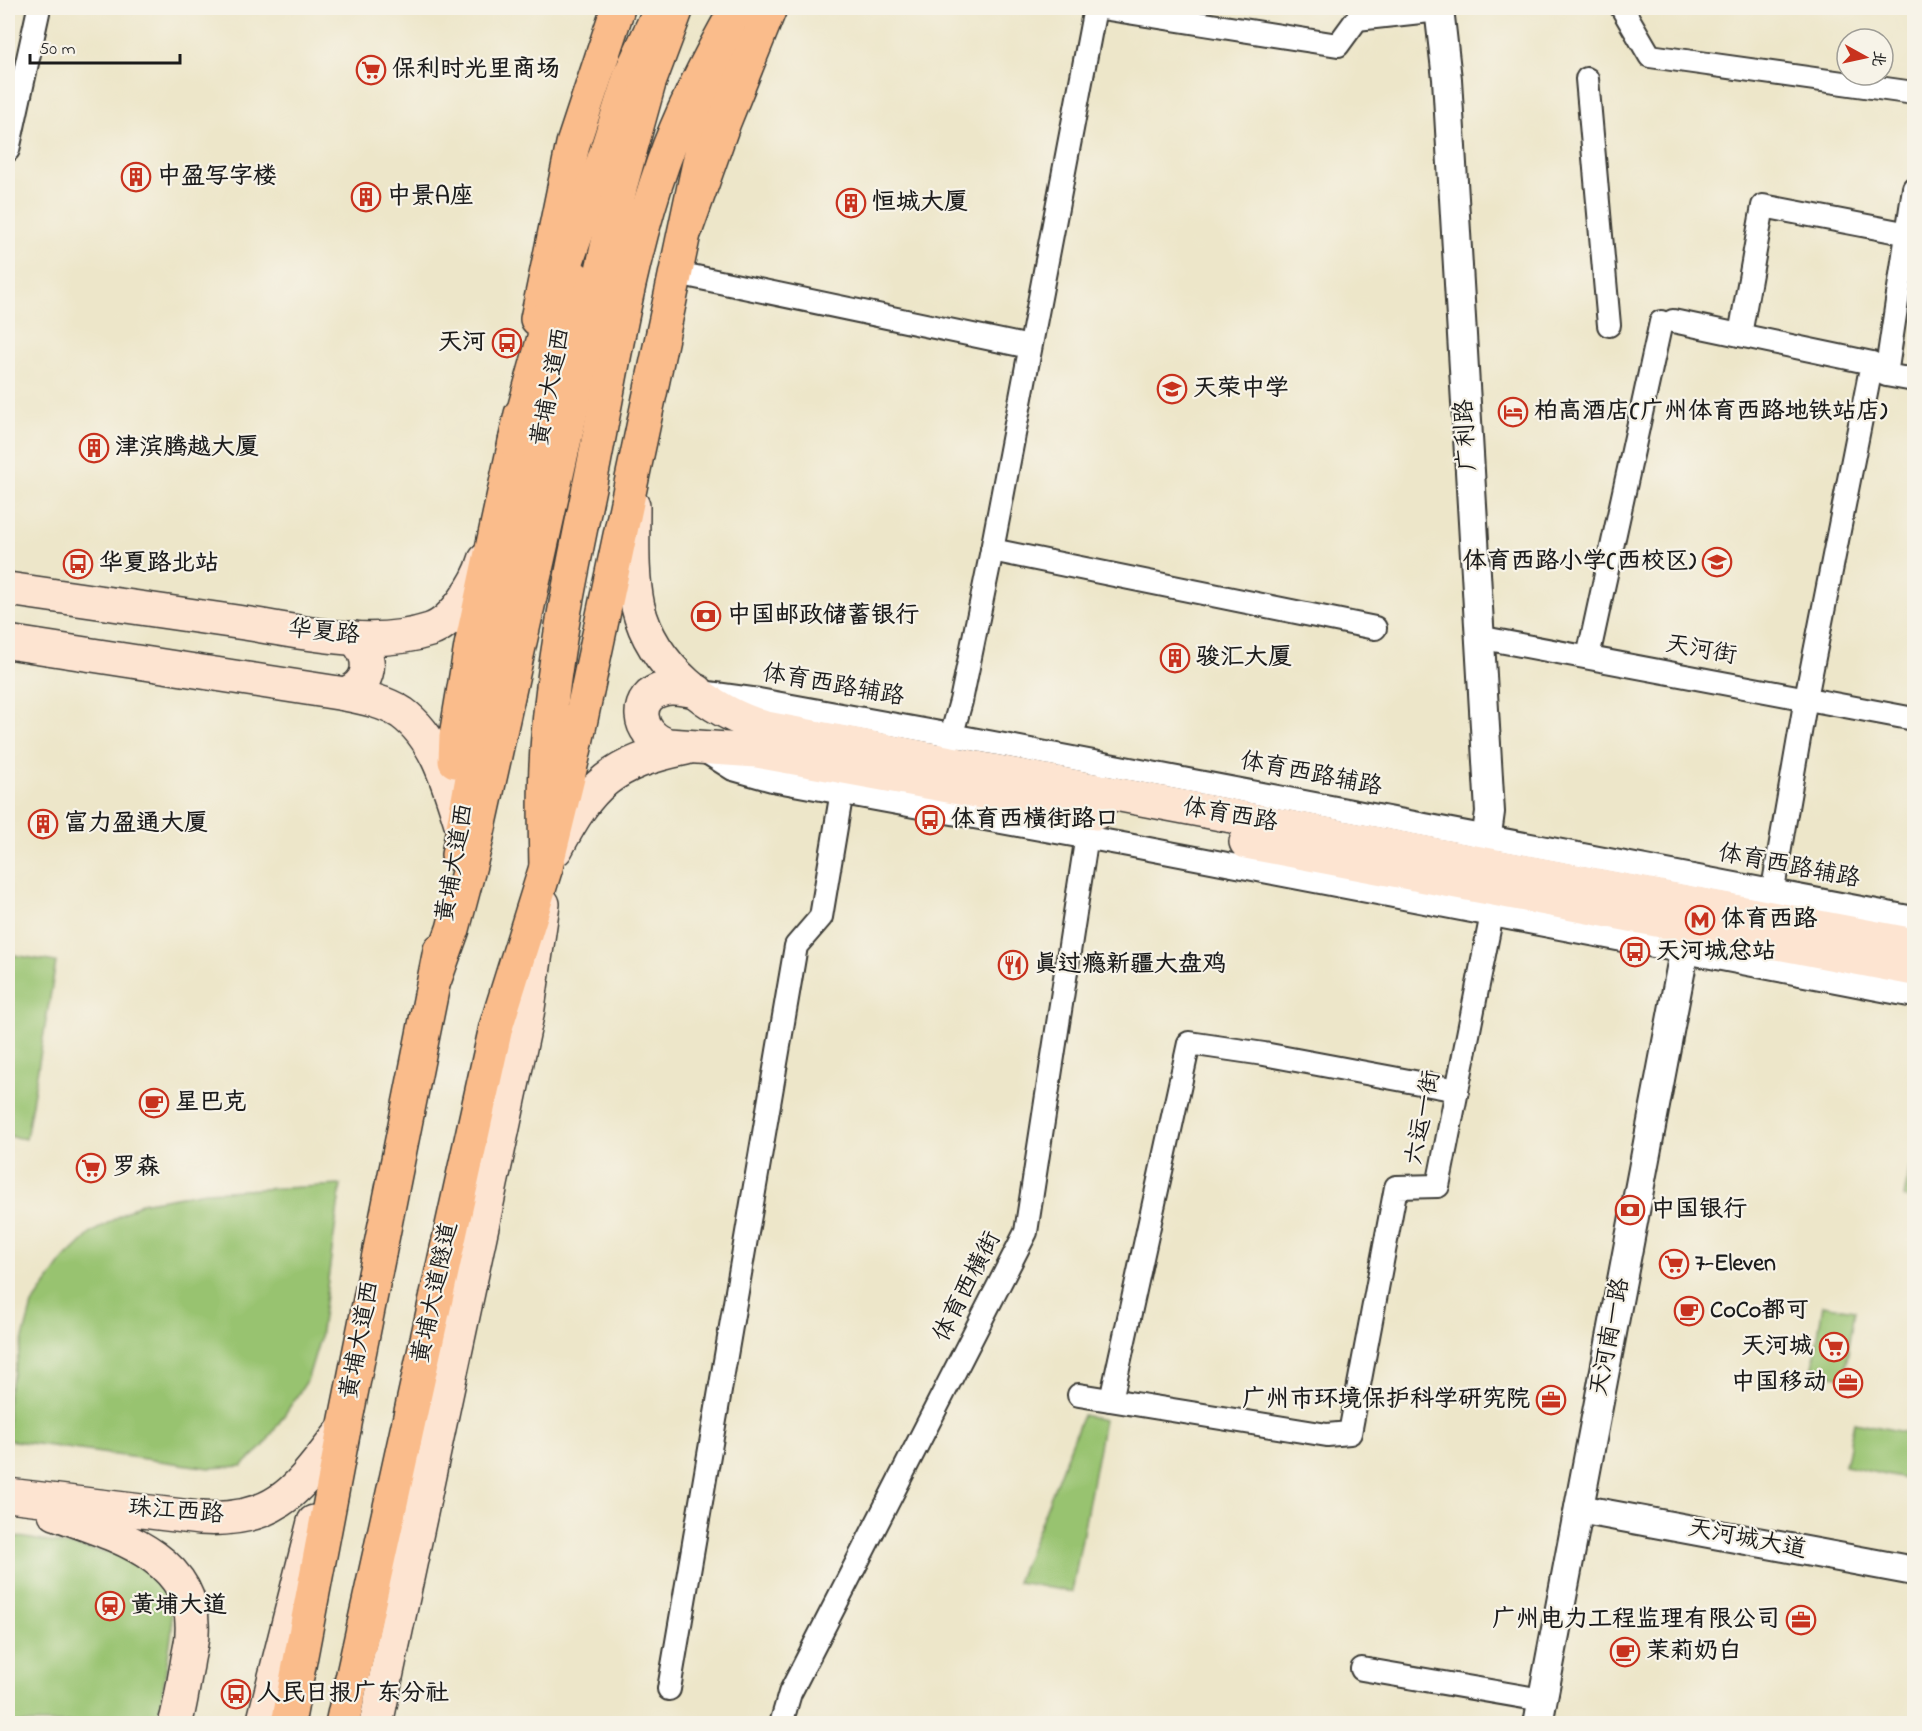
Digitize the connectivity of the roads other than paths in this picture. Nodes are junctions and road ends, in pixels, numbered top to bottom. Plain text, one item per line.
1 (39, 8) edge
2 (618, 8) edge
3 (661, 8) edge
4 (677, 8) edge
5 (738, 8) edge
6 (770, 8) edge
7 (1095, 8) edge
8 (1102, 8) edge
9 (1622, 8) edge
10 (1439, 9) edge
11 (1587, 79) dead end
12 (1914, 93) edge
13 (8, 150) edge
14 (597, 175) junction
15 (1914, 188) edge
16 (686, 230) junction
17 (1914, 234) edge
18 (620, 262) junction
19 (677, 273) junction
20 (1609, 325) dead end
21 (1740, 335) junction
22 (1030, 347) junction
23 (1914, 380) edge
24 (515, 442) junction
25 (632, 483) junction
26 (992, 550) junction
27 (8, 589) edge
28 (1375, 628) dead end
29 (1478, 637) junction
30 (354, 638) junction
31 (8, 642) edge
32 (1588, 657) junction
33 (697, 691) junction
34 (345, 694) junction
35 (1806, 698) junction
36 (1914, 719) edge
37 (697, 746) junction
38 (948, 748) junction
39 (844, 780) junction
40 (1089, 825) junction
41 (463, 830) junction
42 (546, 867) junction
43 (1490, 876) junction
44 (1770, 904) junction
45 (1914, 918) edge
46 (1687, 938) junction
47 (1914, 945) edge
48 (1914, 969) edge
49 (435, 979) junction
50 (1914, 996) edge
51 (1457, 1090) junction
52 (1079, 1395) dead end
53 (1111, 1400) junction
54 (344, 1429) junction
55 (8, 1495) edge
56 (1579, 1509) junction
57 (1914, 1571) edge
58 (1362, 1669) dead end
59 (669, 1689) dead end
60 (1540, 1712) edge
61 (175, 1724) edge
62 (263, 1724) edge
63 (288, 1724) edge
64 (342, 1724) edge
65 (376, 1724) edge
66 (781, 1724) edge

1 - 13 street
2 - 24 main road
3 - 14 main road, 黄埔大道西
4 - 18 main road
5 - 16 main road
5 - 18 main road
6 - 16 main road
7 - 22 street
8 - 10 street
9 - 12 street
10 - 29 street, 广利路
11 - 20 street
14 - 24 main road
14 - 41 main road, 黄埔大道西
15 - 23 street
16 - 19 main road
17 - 21 street
18 - 42 main road
18 - 49 main road
19 - 22 street
19 - 25 main road
21 - 32 street
21 - 35 street
22 - 26 street
24 - 30 main road, 华夏路
24 - 41 main road
25 - 33 main road, 体育西路
25 - 42 main road
26 - 28 street
26 - 38 street
27 - 30 main road, 华夏路
29 - 32 street, 天河街
29 - 43 street, 广利路
30 - 34 main road
31 - 34 main road
32 - 35 street, 天河街
33 - 37 main road
33 - 38 main road, 体育西路
34 - 41 main road
35 - 36 street, 天河街
35 - 44 street
37 - 39 main road, 体育西路
37 - 42 main road
38 - 43 main road, 体育西路
39 - 40 main road, 体育西路
39 - 59 street
40 - 43 main road, 体育西路
40 - 66 street, 体育西横街
41 - 49 main road, 黄埔大道西
42 - 64 main road, 黄埔大道隧道
42 - 65 main road
43 - 44 main road, 体育西路
43 - 46 main road, 体育西路
43 - 51 street, 六运一街
44 - 45 street, 体育西路辅路
44 - 47 main road, 体育西路
46 - 48 main road, 体育西路
46 - 50 street
46 - 56 street, 天河南一路
49 - 54 main road, 黄埔大道西
51 - 53 street, 六运一街
51 - 53 street
52 - 53 street
54 - 55 main road, 珠江西路
54 - 62 main road, 黄埔大道西
54 - 63 main road
55 - 61 main road
56 - 57 street, 天河城大道
56 - 60 street, 天河南一路
58 - 60 street

